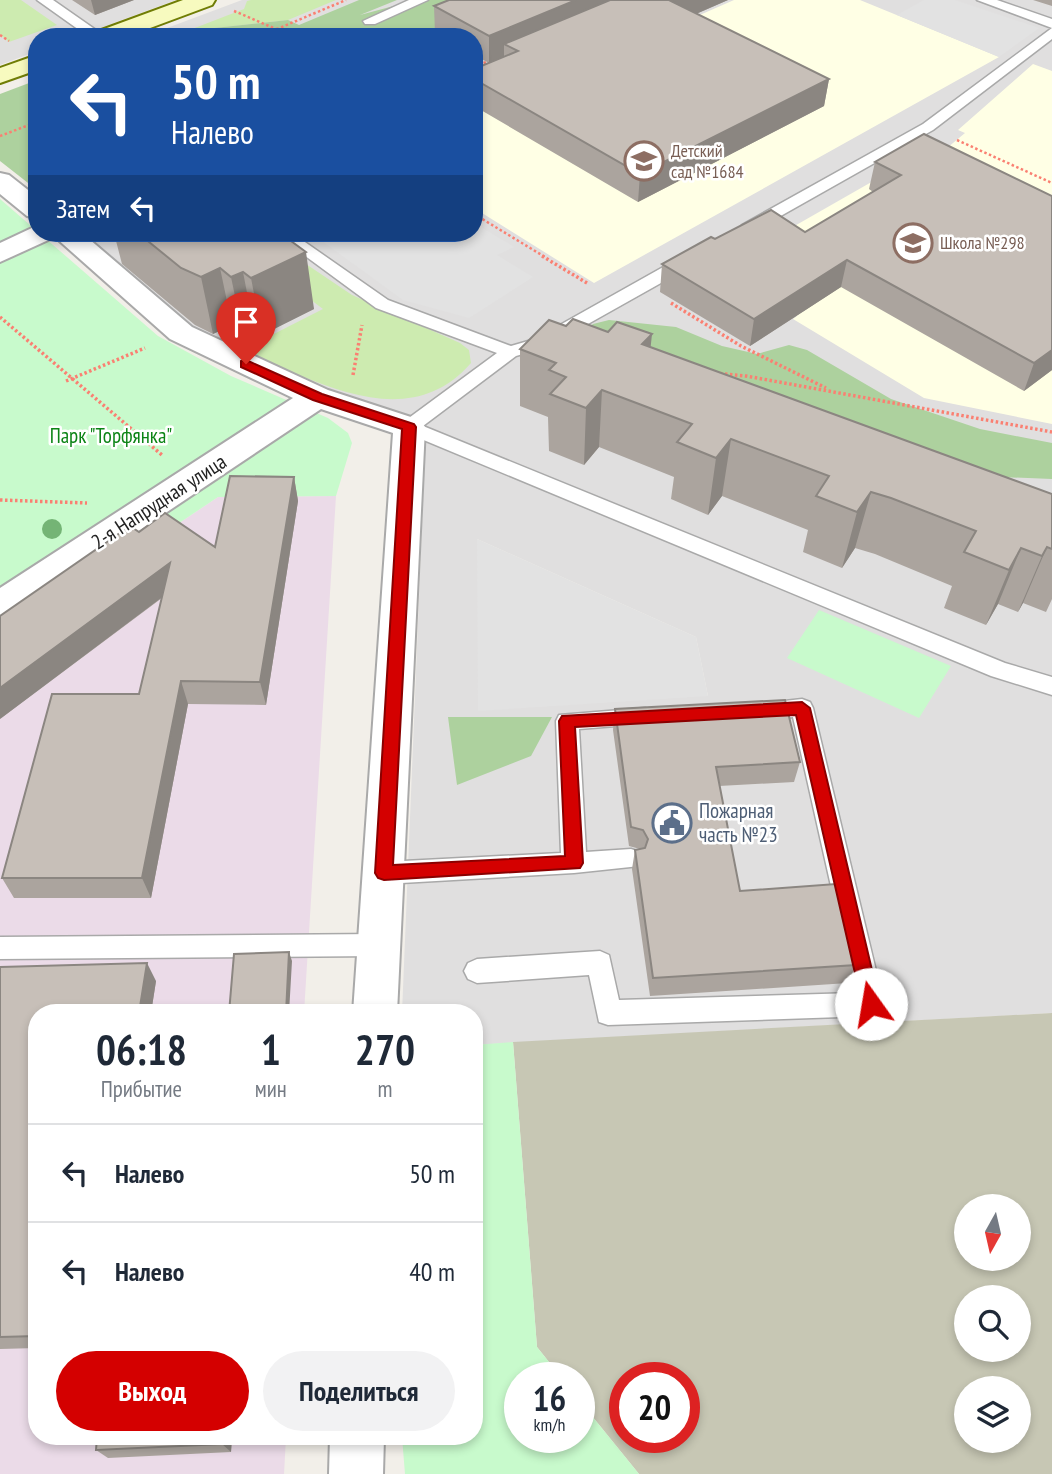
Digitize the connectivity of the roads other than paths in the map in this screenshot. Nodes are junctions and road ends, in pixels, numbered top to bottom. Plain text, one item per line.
1 (44, 0) edge
2 (204, 0) edge
3 (421, 0) edge
4 (984, 0) edge
5 (370, 21) dead end
6 (1052, 23) edge
7 (88, 28) edge
8 (127, 28) edge
9 (1052, 32) edge
10 (28, 65) edge
11 (0, 76) edge
12 (0, 181) edge
13 (28, 202) edge
14 (738, 233) edge
15 (28, 241) edge
16 (75, 242) edge
17 (295, 242) edge
18 (702, 253) edge
19 (0, 254) edge
20 (541, 343) junction
21 (510, 352) junction
22 (566, 352) edge
23 (317, 397) junction
24 (409, 427) junction
25 (0, 606) edge
26 (1052, 686) edge
27 (733, 712) edge
28 (664, 716) edge
29 (631, 859) dead end
30 (574, 863) junction
31 (384, 873) junction
32 (380, 945) junction
33 (0, 948) edge
34 (477, 971) dead end
35 (376, 1004) edge
36 (357, 1445) edge
37 (356, 1474) edge

1 - 7 lane
2 - 8 street
3 - 5 lane
4 - 6 lane
9 - 14 lane
10 - 11 street
12 - 13 street
15 - 19 street
16 - 23 street
17 - 21 lane
18 - 20 lane
20 - 21 lane
20 - 22 lane
21 - 24 lane
23 - 24 street
23 - 25 street, 2-я Напрудная улица
24 - 26 lane
24 - 31 street
27 - 34 lane
28 - 30 lane
29 - 30 lane
30 - 31 lane
31 - 32 street
32 - 33 lane
32 - 35 street
36 - 37 street

